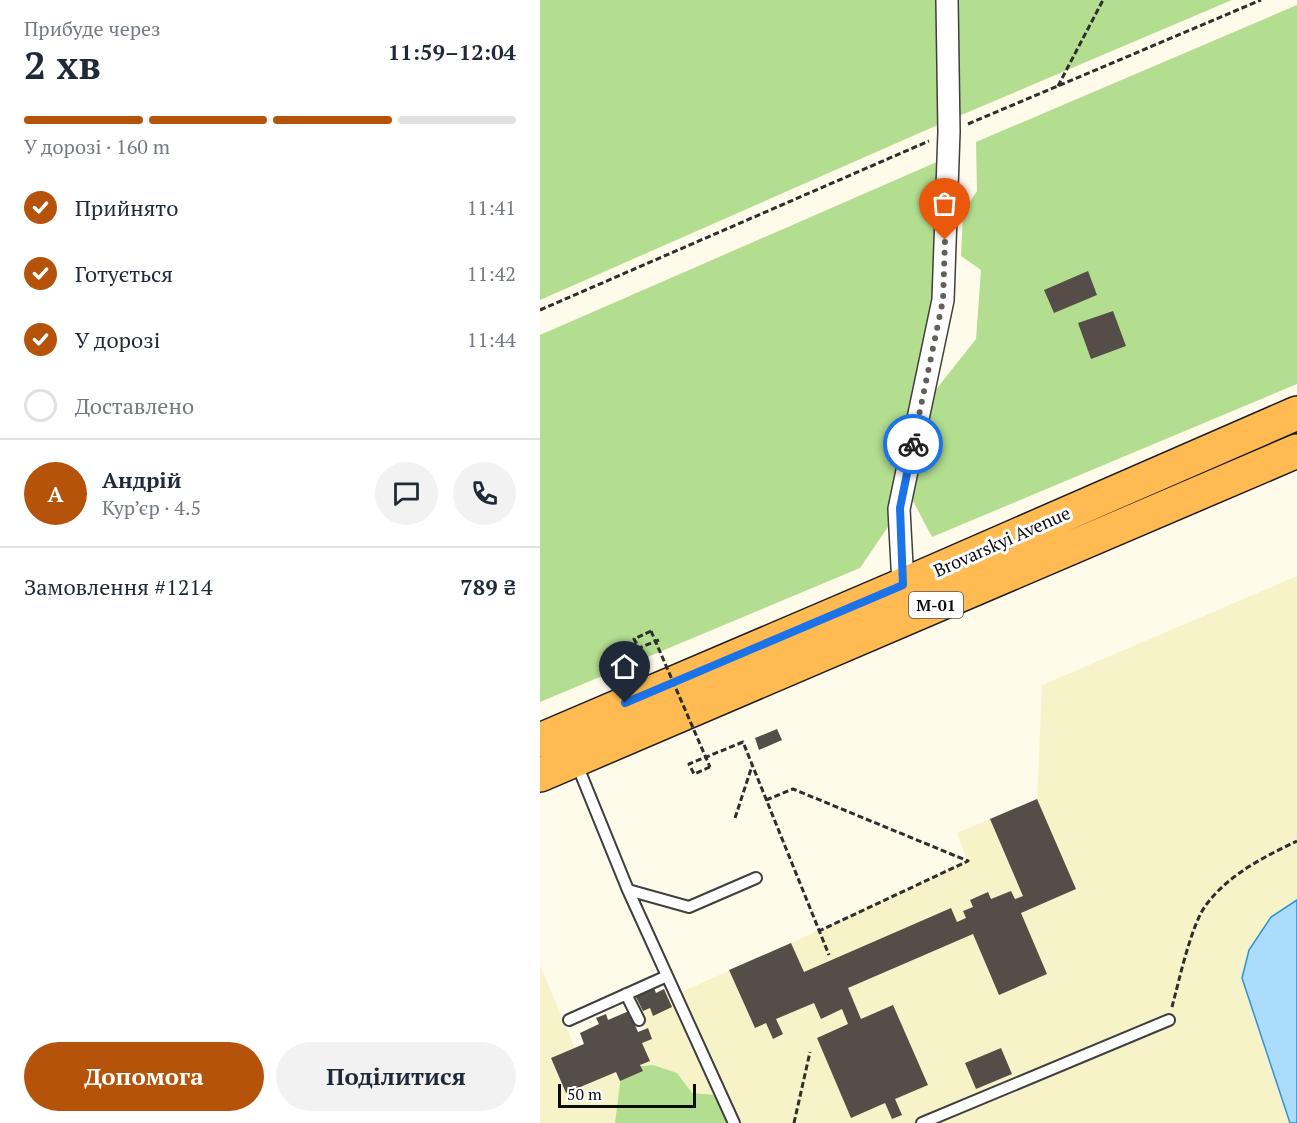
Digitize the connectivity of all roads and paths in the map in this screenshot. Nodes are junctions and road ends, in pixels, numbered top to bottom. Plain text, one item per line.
1 (947, 0) edge
2 (1103, 0) edge
3 (1261, 0) edge
4 (1058, 86) junction
5 (949, 132) junction
6 (540, 310) edge
7 (1297, 413) edge
8 (1297, 452) edge
9 (903, 585) junction
10 (659, 639) dead end
11 (540, 740) edge
12 (575, 759) junction
13 (752, 765) junction
14 (540, 775) edge
15 (766, 800) junction
16 (735, 818) dead end
17 (1297, 841) edge
18 (756, 878) dead end
19 (628, 890) junction
20 (819, 931) junction
21 (829, 955) dead end
22 (667, 976) junction
23 (626, 994) junction
24 (569, 1020) dead end
25 (639, 1020) dead end
26 (1169, 1020) joint
27 (810, 1052) dead end
28 (734, 1123) edge
29 (794, 1123) edge
30 (922, 1123) edge

1 - 5 street
2 - 4 path
3 - 4 path
4 - 5 path
5 - 6 path
5 - 9 street
7 - 9 highway, Brovarskyi Avenue / М-01
8 - 12 highway, Brovarskyi Avenue / М-01
9 - 11 highway, Brovarskyi Avenue / М-01
10 - 13 path, bridge
12 - 14 highway, Brovarskyi Avenue / М-01
12 - 19 lane
13 - 15 path
13 - 16 path
15 - 20 path
15 - 20 path
17 - 26 path
18 - 19 lane
19 - 22 lane
20 - 21 path
22 - 23 lane
22 - 28 lane
23 - 24 lane
23 - 25 lane
26 - 30 lane
27 - 29 path

